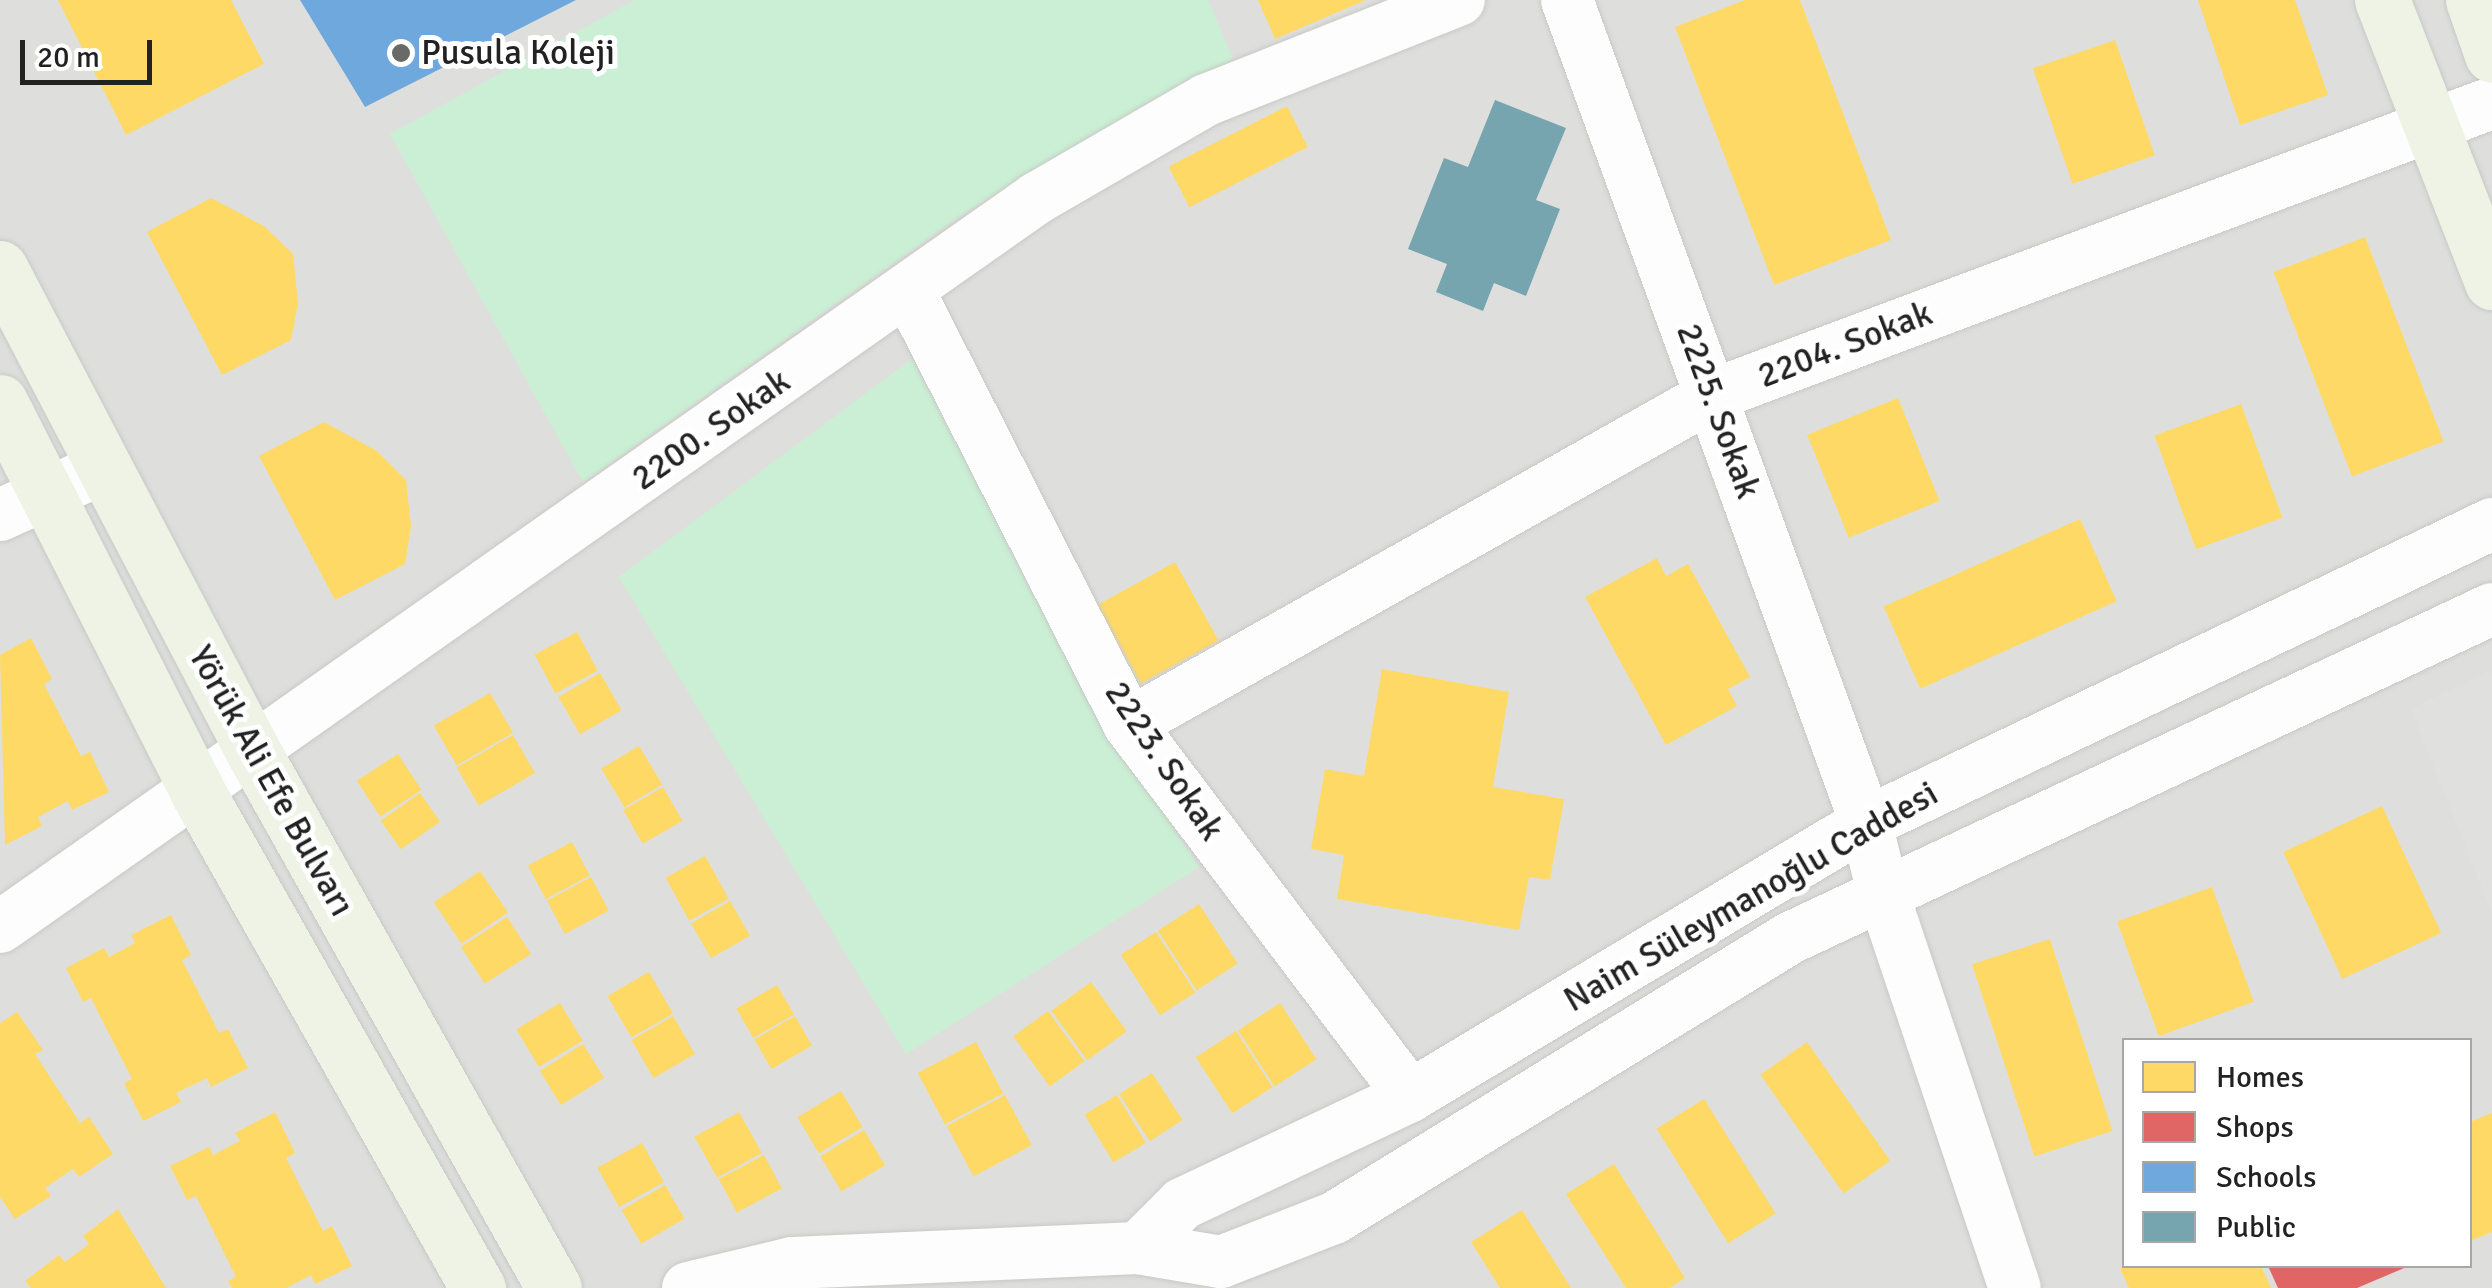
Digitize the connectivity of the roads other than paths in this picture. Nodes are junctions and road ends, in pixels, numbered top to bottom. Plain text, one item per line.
1 (1459, 0) edge
2 (1566, 0) edge
3 (2382, 0) edge
4 (2472, 0) edge
5 (2492, 55) edge
6 (2492, 103) edge
7 (2428, 126) junction
8 (0, 268) edge
9 (2492, 282) edge
10 (908, 290) junction
11 (1713, 395) junction
12 (0, 402) edge
13 (102, 469) junction
14 (24, 507) edge
15 (2492, 524) edge
16 (2492, 608) edge
17 (1129, 724) junction
18 (254, 753) junction
19 (198, 793) junction
20 (1866, 823) junction
21 (1884, 897) junction
22 (0, 927) edge
23 (1410, 1096) junction
24 (1151, 1268) edge
25 (478, 1288) edge
26 (554, 1288) edge
27 (688, 1288) edge
28 (2015, 1288) edge

1 - 10 street, 2200. Sokak
2 - 11 street, 2225. Sokak
3 - 7 main road
4 - 5 main road
6 - 7 street, 2204. Sokak
7 - 9 main road
7 - 11 street, 2204. Sokak
8 - 13 main road, Yörük Ali Efe Bulvarı
10 - 17 street, 2223. Sokak
10 - 18 street, 2200. Sokak
11 - 17 street, 2204. Sokak
11 - 20 street, 2225. Sokak
12 - 14 main road, Yörük Ali Efe Bulvarı
13 - 14 street
13 - 18 main road, Yörük Ali Efe Bulvarı
14 - 19 main road, Yörük Ali Efe Bulvarı
15 - 20 street, Naim Süleymanoğlu Caddesi
16 - 21 street, Naim Süleymanoğlu Caddesi
17 - 23 street, 2223. Sokak
18 - 19 street, 2200. Sokak
18 - 26 main road, Yörük Ali Efe Bulvarı
19 - 22 street, 2200. Sokak
19 - 25 main road, Yörük Ali Efe Bulvarı
20 - 21 street, 2225. Sokak
20 - 23 street, Naim Süleymanoğlu Caddesi
21 - 24 street, Naim Süleymanoğlu Caddesi
21 - 28 street, 2225. Sokak
23 - 24 street, Naim Süleymanoğlu Caddesi
24 - 27 street, Naim Süleymanoğlu Caddesi

